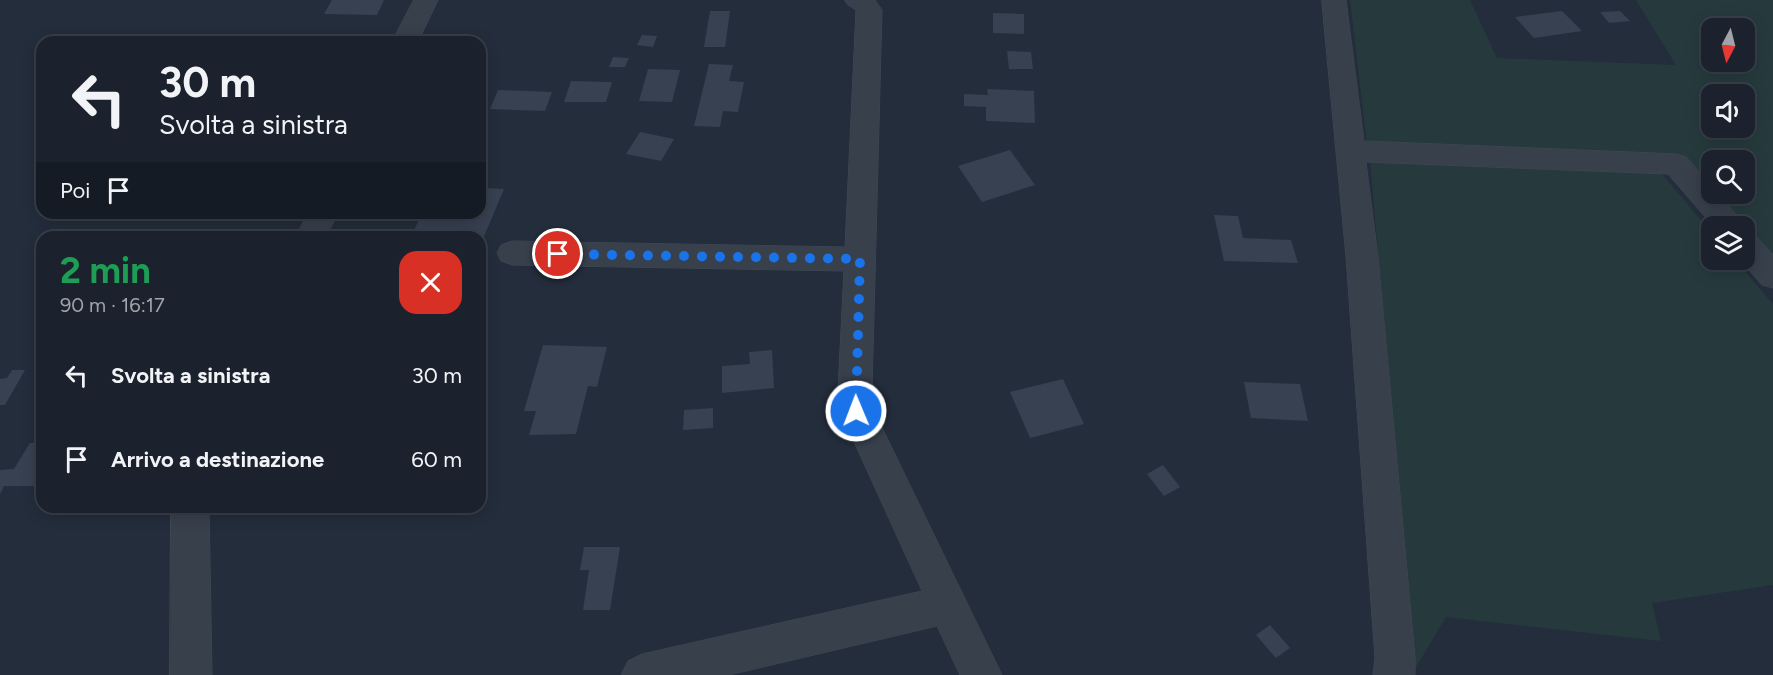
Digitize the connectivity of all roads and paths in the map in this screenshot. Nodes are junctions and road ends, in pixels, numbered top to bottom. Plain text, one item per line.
1 (426, 0) edge
2 (857, 0) edge
3 (1334, 0) edge
4 (408, 36) edge
5 (1350, 151) junction
6 (1721, 216) edge
7 (512, 253) dead end
8 (1755, 256) edge
9 (860, 259) junction
10 (1773, 276) edge
11 (190, 513) edge
12 (948, 604) junction
13 (191, 675) edge
14 (642, 675) edge
15 (981, 675) edge
16 (1394, 675) edge

1 - 4 street
2 - 9 street
3 - 5 street
5 - 6 street
5 - 16 street
7 - 9 street
8 - 10 street
9 - 12 street
11 - 13 street
12 - 14 street
12 - 15 street

